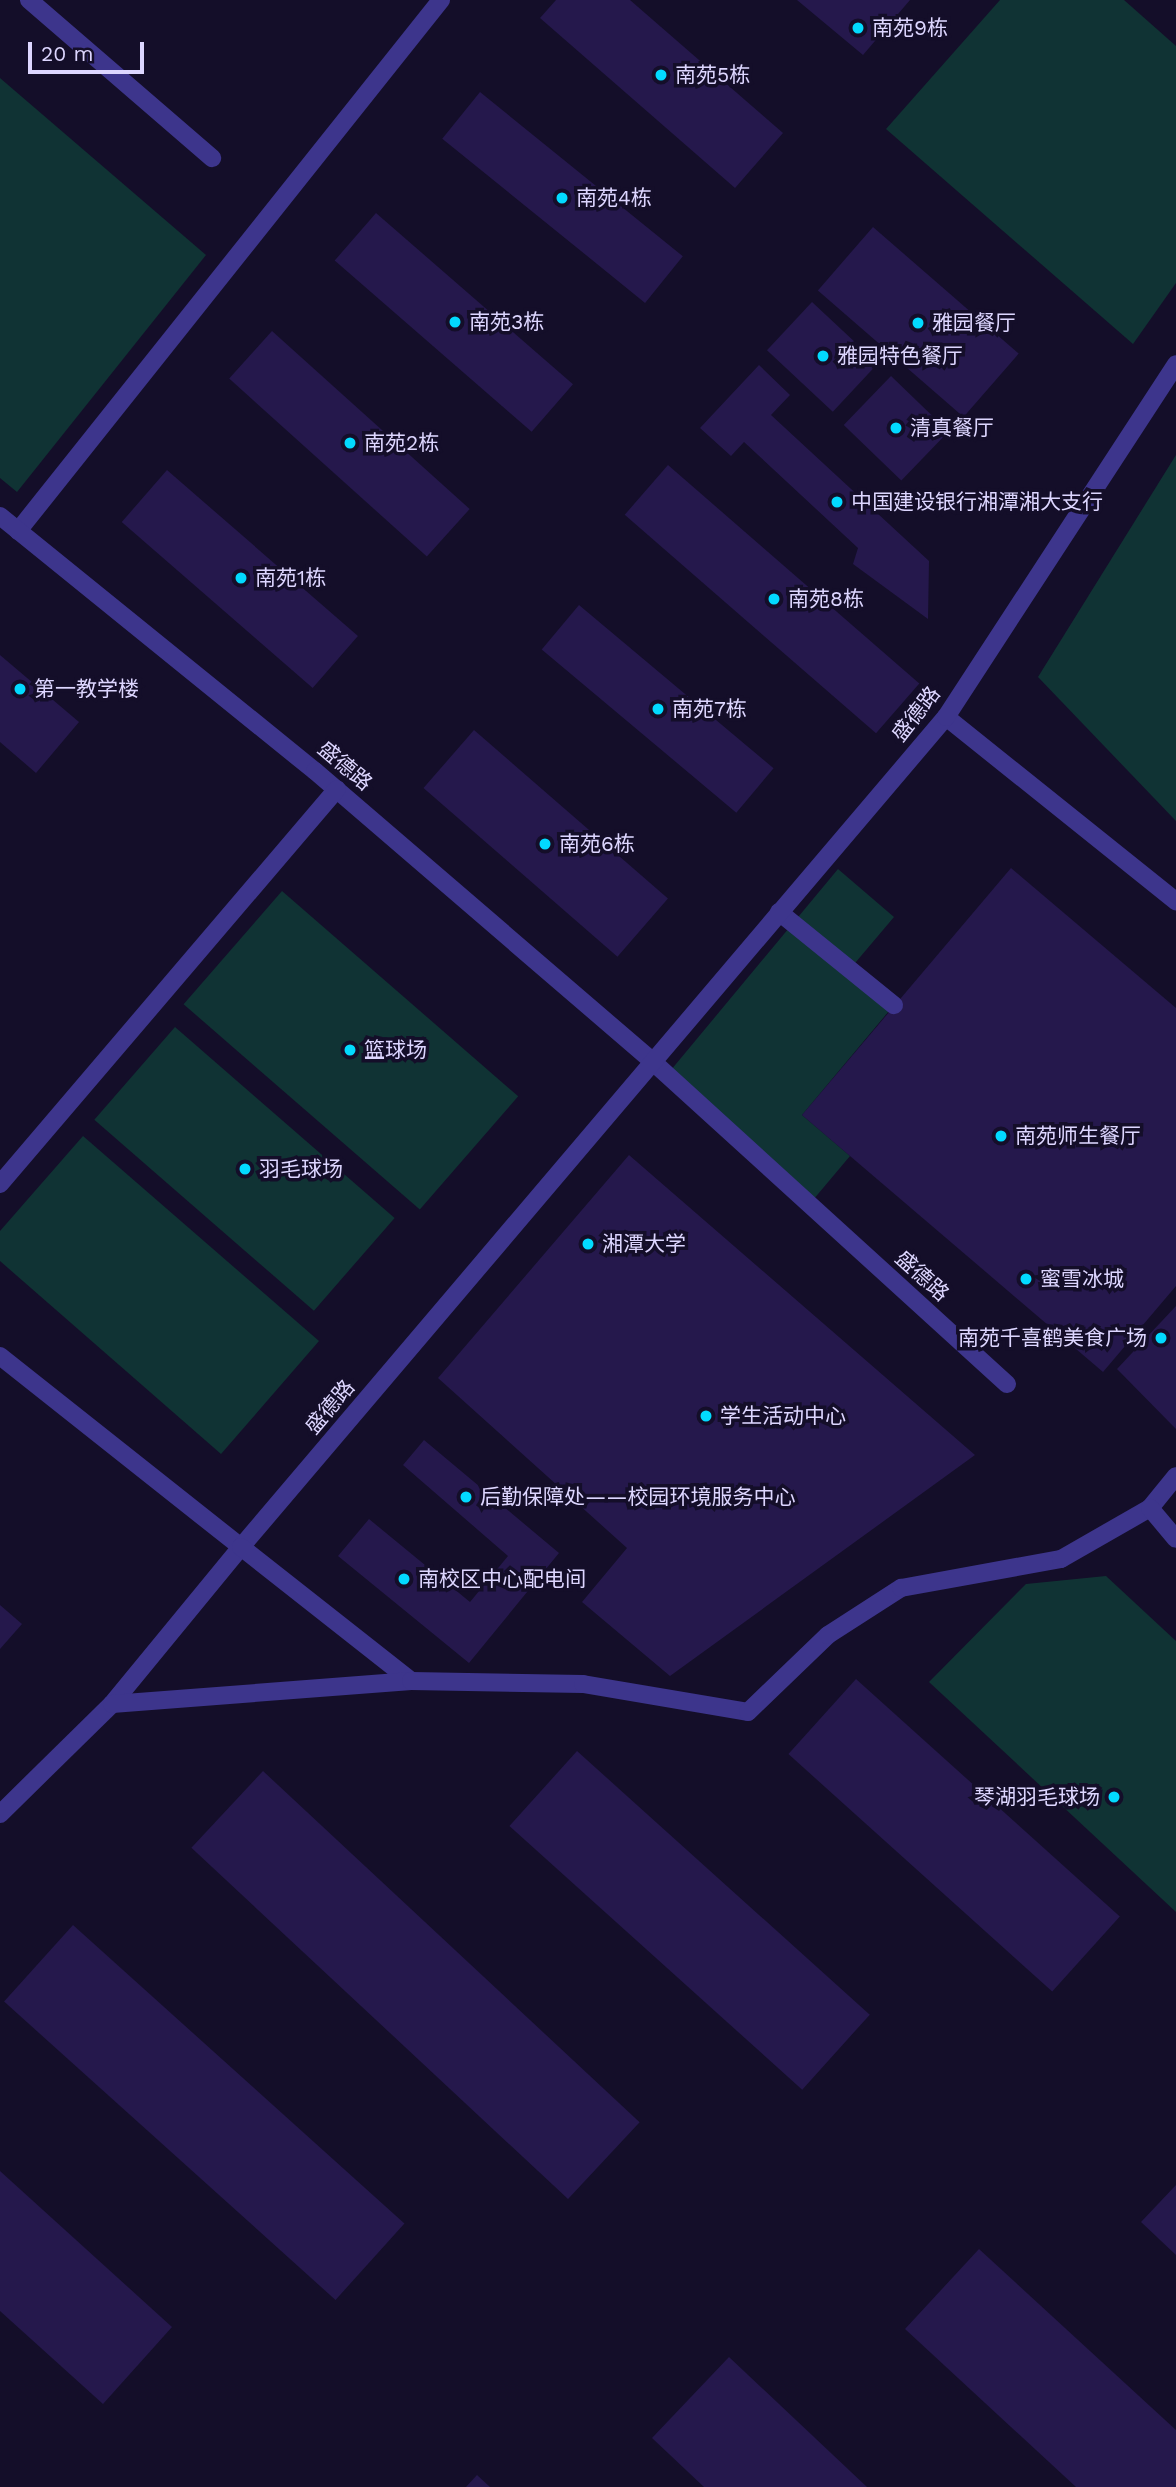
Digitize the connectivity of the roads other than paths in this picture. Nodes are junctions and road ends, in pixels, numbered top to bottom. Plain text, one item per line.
1 (29, 0) edge
2 (441, 0) edge
3 (212, 158) dead end
4 (1176, 365) edge
5 (0, 516) edge
6 (18, 531) junction
7 (946, 717) junction
8 (337, 789) junction
9 (1176, 901) edge
10 (779, 912) junction
11 (894, 1005) dead end
12 (652, 1061) junction
13 (0, 1184) edge
14 (0, 1356) edge
15 (1007, 1384) dead end
16 (1176, 1476) edge
17 (1150, 1508) junction
18 (1176, 1539) edge
19 (241, 1547) junction
20 (411, 1681) junction
21 (112, 1704) junction
22 (0, 1814) edge

1 - 3 street
2 - 6 street
4 - 7 street, 盛德路
5 - 6 street, 盛德路
6 - 8 street, 盛德路
7 - 9 street
7 - 10 street, 盛德路
8 - 12 street, 盛德路
8 - 13 street
10 - 11 street
10 - 12 street, 盛德路
12 - 15 street, 盛德路
12 - 19 street, 盛德路
14 - 19 street
16 - 17 street
17 - 18 street
17 - 20 street
19 - 20 street
19 - 21 street, 盛德路
20 - 21 street
21 - 22 street, 盛德路

